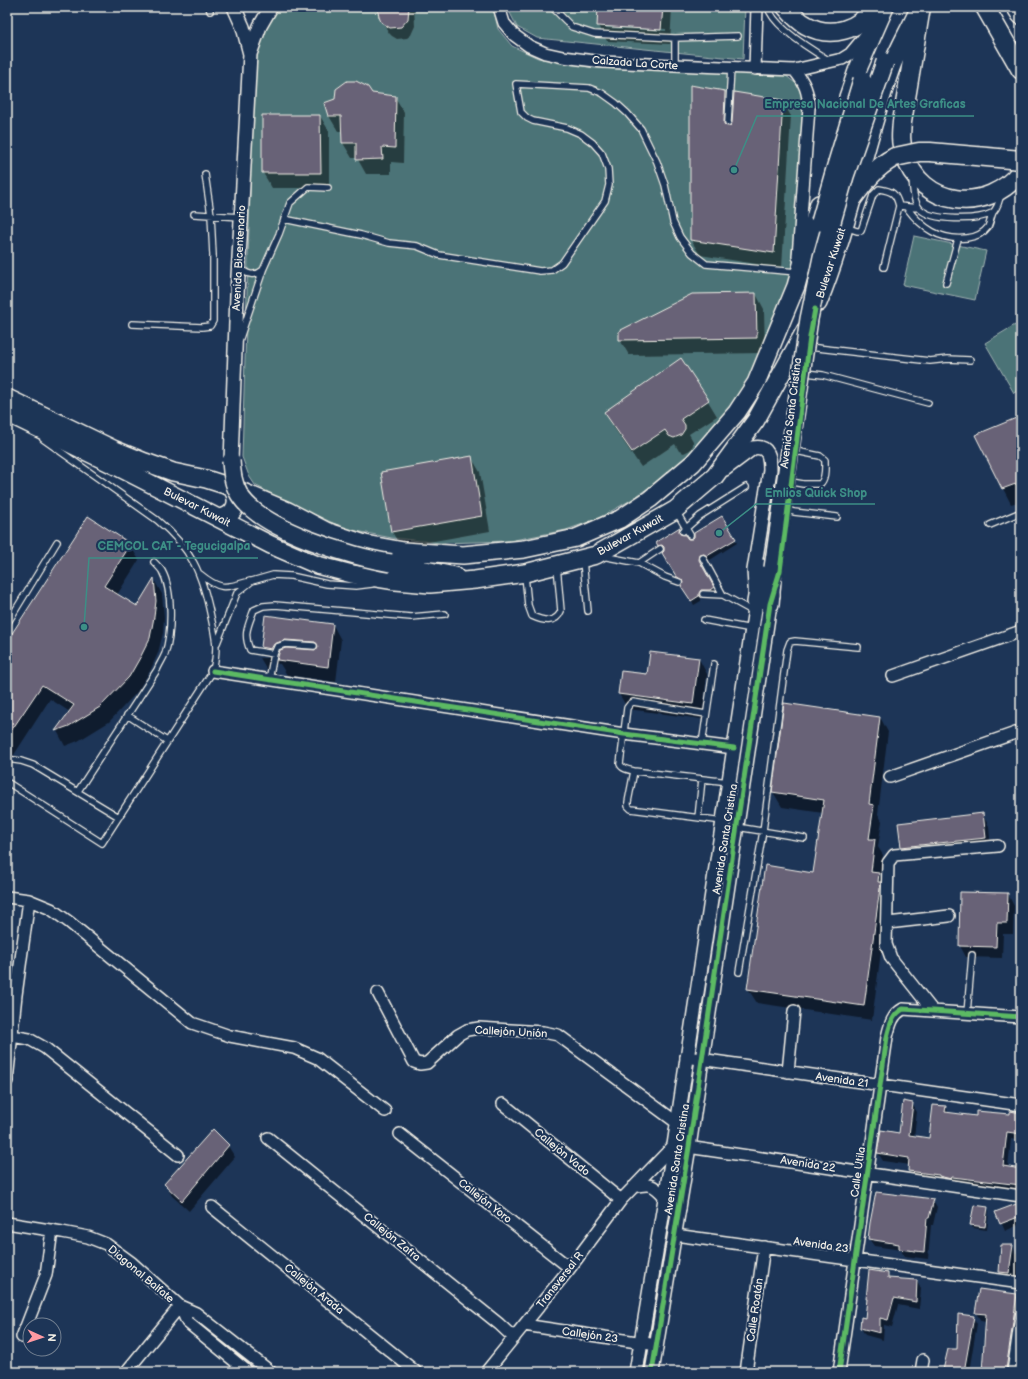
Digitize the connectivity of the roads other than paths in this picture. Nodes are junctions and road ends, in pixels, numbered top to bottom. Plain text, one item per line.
1 (234, 7) edge
2 (271, 7) edge
3 (499, 7) edge
4 (552, 7) edge
5 (757, 7) edge
6 (768, 7) edge
7 (786, 7) edge
8 (911, 7) edge
9 (920, 7) edge
10 (985, 7) edge
11 (1016, 7) edge
12 (880, 11) edge
13 (1021, 14) edge
14 (873, 35) junction
15 (738, 36) dead end
16 (675, 38) junction
17 (250, 54) junction
18 (832, 62) junction
19 (675, 66) junction
20 (731, 68) junction
21 (755, 69) junction
22 (794, 70) junction
23 (1021, 70) edge
24 (728, 122) dead end
25 (1021, 160) edge
26 (909, 167) junction
27 (1021, 171) edge
28 (205, 174) dead end
29 (328, 188) dead end
30 (1002, 190) junction
31 (850, 202) junction
32 (899, 206) junction
33 (907, 208) junction
34 (919, 208) junction
35 (993, 212) junction
36 (194, 214) dead end
37 (211, 215) junction
38 (241, 217) junction
39 (284, 219) junction
40 (843, 226) junction
41 (958, 239) junction
42 (239, 264) junction
43 (884, 267) dead end
44 (263, 270) junction
45 (797, 279) junction
46 (946, 283) dead end
47 (815, 309) junction
48 (132, 324) dead end
49 (809, 347) junction
50 (235, 353) junction
51 (970, 360) dead end
52 (806, 373) junction
53 (7, 398) edge
54 (928, 403) dead end
55 (7, 414) edge
56 (796, 452) junction
57 (231, 461) joint
58 (715, 476) junction
59 (792, 482) junction
60 (231, 487) junction
61 (746, 487) dead end
62 (270, 504) junction
63 (675, 510) junction
64 (788, 510) junction
65 (1021, 512) edge
66 (836, 517) dead end
67 (219, 518) junction
68 (990, 525) dead end
69 (685, 529) junction
70 (690, 535) dead end
71 (258, 537) junction
72 (57, 542) dead end
73 (660, 549) dead end
74 (463, 555) junction
75 (589, 556) junction
76 (703, 558) dead end
77 (154, 562) dead end
78 (639, 563) junction
79 (397, 564) junction
80 (557, 565) junction
81 (768, 568) junction
82 (199, 573) junction
83 (525, 573) junction
84 (475, 580) junction
85 (252, 581) junction
86 (396, 582) junction
87 (679, 582) dead end
88 (703, 594) dead end
89 (723, 595) junction
90 (760, 606) junction
91 (588, 611) dead end
92 (446, 614) dead end
93 (704, 620) dead end
94 (7, 624) edge
95 (752, 629) junction
96 (1021, 630) edge
97 (217, 644) junction
98 (314, 646) dead end
99 (858, 647) dead end
100 (274, 654) junction
101 (714, 664) dead end
102 (212, 671) junction
103 (893, 676) dead end
104 (269, 680) junction
105 (706, 714) junction
106 (127, 715) junction
107 (1021, 731) edge
108 (624, 734) junction
109 (167, 741) junction
110 (702, 744) junction
111 (734, 748) junction
112 (7, 759) edge
113 (634, 771) junction
114 (890, 777) dead end
115 (702, 779) junction
116 (7, 782) edge
117 (729, 782) junction
118 (78, 791) junction
119 (119, 817) junction
120 (698, 818) junction
121 (723, 821) junction
122 (737, 827) junction
123 (763, 831) junction
124 (804, 838) dead end
125 (998, 846) dead end
126 (7, 897) edge
127 (29, 900) junction
128 (949, 916) dead end
129 (888, 923) junction
130 (972, 956) dead end
131 (739, 972) dead end
132 (378, 993) dead end
133 (11, 995) edge
134 (794, 1011) dead end
135 (932, 1011) junction
136 (967, 1013) junction
137 (1021, 1017) edge
138 (12, 1036) junction
139 (686, 1057) junction
140 (702, 1060) junction
141 (788, 1072) junction
142 (7, 1081) edge
143 (880, 1085) junction
144 (503, 1104) dead end
145 (1021, 1105) edge
146 (385, 1111) dead end
147 (676, 1122) junction
148 (692, 1126) junction
149 (400, 1134) dead end
150 (268, 1138) dead end
151 (674, 1145) junction
152 (689, 1147) junction
153 (178, 1155) dead end
154 (868, 1174) junction
155 (633, 1187) junction
156 (1021, 1196) edge
157 (665, 1197) junction
158 (621, 1200) junction
159 (212, 1207) dead end
160 (680, 1208) junction
161 (7, 1223) edge
162 (52, 1230) junction
163 (675, 1234) junction
164 (764, 1247) junction
165 (856, 1260) junction
166 (570, 1268) junction
167 (1021, 1283) edge
168 (180, 1306) junction
169 (1021, 1316) edge
170 (30, 1317) edge
171 (524, 1325) junction
172 (514, 1338) junction
173 (640, 1342) junction
174 (657, 1345) junction
175 (254, 1359) junction
176 (923, 1360) dead end
177 (246, 1371) edge
178 (126, 1372) edge
179 (271, 1372) edge
180 (416, 1372) edge
181 (486, 1372) edge
182 (636, 1372) edge
183 (652, 1372) edge
184 (746, 1372) edge
185 (839, 1372) edge
186 (922, 1372) edge
187 (1013, 1372) edge

1 - 17 street, Avenida Bicentenario
2 - 17 street, Avenida Bicentenario
3 - 19 street, Calzada La Corte
4 - 16 lane
5 - 21 street
6 - 18 lane
7 - 12 highway
8 - 81 main road, bridge
9 - 26 highway
9 - 31 main road, Bulevar Kuwait
10 - 23 highway
11 - 13 highway
12 - 14 main road, Bulevar Kuwait
12 - 18 street, Calzada La Corte
14 - 45 main road, Bulevar Kuwait
14 - 81 main road, bridge
15 - 16 lane
16 - 19 lane
17 - 38 street, Avenida Bicentenario
18 - 22 street, Calzada La Corte
19 - 20 street, Calzada La Corte
20 - 21 street, Calzada La Corte
20 - 24 lane
21 - 22 street, Calzada La Corte
22 - 45 street
25 - 31 highway, bridge
26 - 30 highway
26 - 34 lane
27 - 30 highway
28 - 37 lane
29 - 39 lane
30 - 35 lane
31 - 40 main road, Bulevar Kuwait
32 - 33 lane
32 - 40 lane
32 - 43 lane
33 - 34 lane
33 - 41 lane
34 - 35 lane
35 - 41 lane
36 - 37 lane
37 - 38 lane
37 - 48 lane
38 - 42 street, Avenida Bicentenario
39 - 44 lane
39 - 45 lane
40 - 47 main road, Bulevar Kuwait
41 - 46 lane
42 - 44 lane
42 - 50 street, Avenida Bicentenario
44 - 50 lane
45 - 74 main road, Bulevar Kuwait
47 - 49 street, Avenida Santa Cristina
47 - 58 main road, Bulevar Kuwait
49 - 51 lane
49 - 52 street, Avenida Santa Cristina
50 - 57 street, Avenida Bicentenario
52 - 54 lane
52 - 56 street, Avenida Santa Cristina
53 - 60 main road, Bulevar Kuwait
55 - 67 main road, Bulevar Kuwait
55 - 82 lane
56 - 59 street, Avenida Santa Cristina
56 - 59 lane
57 - 79 main road, bridge
58 - 63 main road, Bulevar Kuwait
58 - 90 street, Avenida Santa Cristina
59 - 64 street, Avenida Santa Cristina
60 - 62 main road, Bulevar Kuwait
60 - 67 main road
61 - 69 lane
62 - 71 main road
62 - 74 main road, Bulevar Kuwait
63 - 69 lane
63 - 75 main road, Bulevar Kuwait
64 - 66 lane
64 - 90 street, Avenida Santa Cristina
65 - 68 lane
67 - 71 main road, Bulevar Kuwait
69 - 70 lane
71 - 86 main road, Bulevar Kuwait
72 - 94 lane
73 - 78 lane
74 - 79 main road
75 - 78 lane
75 - 80 main road, Bulevar Kuwait
75 - 91 lane
76 - 89 lane
77 - 106 lane
78 - 87 lane
79 - 84 main road
80 - 83 main road, Bulevar Kuwait
80 - 83 lane
81 - 90 main road
82 - 85 lane
82 - 97 lane
83 - 84 main road, Bulevar Kuwait
84 - 86 main road, Bulevar Kuwait
85 - 86 lane
85 - 97 lane
88 - 89 lane
89 - 90 lane
90 - 95 street, Avenida Santa Cristina
90 - 122 street, Avenida Santa Cristina
92 - 100 lane
93 - 95 lane
95 - 111 street, Avenida Santa Cristina
96 - 103 street
97 - 102 lane
98 - 100 lane
99 - 123 lane
100 - 104 lane
101 - 105 lane
102 - 104 street
102 - 109 lane
104 - 108 street
105 - 108 lane
105 - 110 lane
106 - 109 lane
106 - 118 lane
107 - 114 street
108 - 110 street
108 - 113 lane
109 - 119 lane
110 - 111 street
111 - 117 street, Avenida Santa Cristina
112 - 118 lane
113 - 115 lane
113 - 120 lane
115 - 117 lane
115 - 120 lane
116 - 119 lane
117 - 121 street, Avenida Santa Cristina
118 - 119 lane
120 - 121 lane
121 - 139 street, Avenida Santa Cristina
122 - 123 lane
122 - 140 street, Avenida Santa Cristina
123 - 124 lane
123 - 131 lane
125 - 129 street
126 - 127 street
127 - 133 street
127 - 146 street
128 - 129 street
129 - 135 street
130 - 136 lane
132 - 147 street, Callejón Unión
133 - 138 street
134 - 141 street
135 - 136 street
135 - 143 street, Calle Utila
136 - 137 street
138 - 142 street
138 - 153 street
139 - 140 street, Avenida 21
139 - 147 street, Avenida Santa Cristina
140 - 141 street, Avenida 21
140 - 148 street, Avenida Santa Cristina
141 - 143 street, Avenida 21
143 - 145 street, Avenida 21
143 - 154 street, Calle Utila
144 - 158 street, Callejón Vado
147 - 148 street, Callejón Unión
147 - 151 street, Avenida Santa Cristina
148 - 152 street, Avenida Santa Cristina
149 - 166 street, Callejón Yoro
150 - 172 street, Callejón Zafra
151 - 152 street
151 - 155 street, Transversal R
151 - 157 street, Avenida Santa Cristina
152 - 154 street, Avenida 22
152 - 160 street, Avenida Santa Cristina
154 - 156 street, Avenida 22
154 - 165 street, Calle Utila
155 - 157 street
155 - 158 street, Transversal R
157 - 160 street
157 - 173 street, Avenida Santa Cristina
158 - 166 street, Transversal R
159 - 180 street, Callejón Arada
160 - 163 street, Avenida Santa Cristina
161 - 162 street, Diagonal Balfate
162 - 168 street, Diagonal Balfate
162 - 170 street
163 - 164 street, Avenida 23
163 - 174 street, Avenida Santa Cristina
164 - 165 street, Avenida 23
164 - 184 street, Calle Roatán
165 - 167 street, Avenida 23
165 - 185 street, Calle Utila
166 - 171 street, Transversal R
168 - 175 street, Diagonal Balfate
168 - 177 street, Diagonal Balfate
168 - 178 street
169 - 187 street
171 - 172 street, Transversal R
171 - 173 street, Callejón 23
172 - 181 street, Transversal R
173 - 174 street, Callejón 23
173 - 182 street, Avenida Santa Cristina
174 - 183 street, Avenida Santa Cristina
175 - 177 street
175 - 179 street, Diagonal Balfate
176 - 186 street

